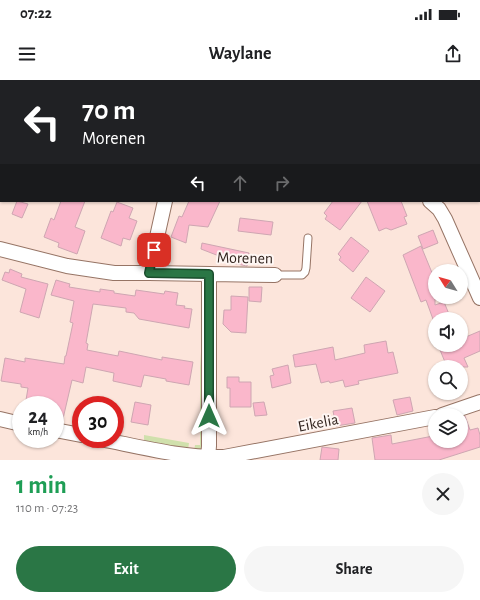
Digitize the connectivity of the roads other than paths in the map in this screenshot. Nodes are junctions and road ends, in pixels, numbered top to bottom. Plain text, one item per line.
1 (165, 202) edge
2 (431, 202) edge
3 (308, 238) dead end
4 (0, 249) edge
5 (149, 273) junction
6 (209, 274) junction
7 (275, 275) joint
8 (480, 298) edge
9 (480, 402) edge
10 (462, 408) edge
11 (428, 418) edge
12 (0, 419) edge
13 (12, 422) edge
14 (124, 444) edge
15 (208, 458) junction

1 - 5 street
2 - 8 street
3 - 7 lane, Morenen
4 - 5 street, Morenen
5 - 6 street, Morenen
6 - 7 street, Morenen
6 - 15 street
9 - 10 street
11 - 15 street, Eikelia
12 - 13 street
14 - 15 street, Eikelia

